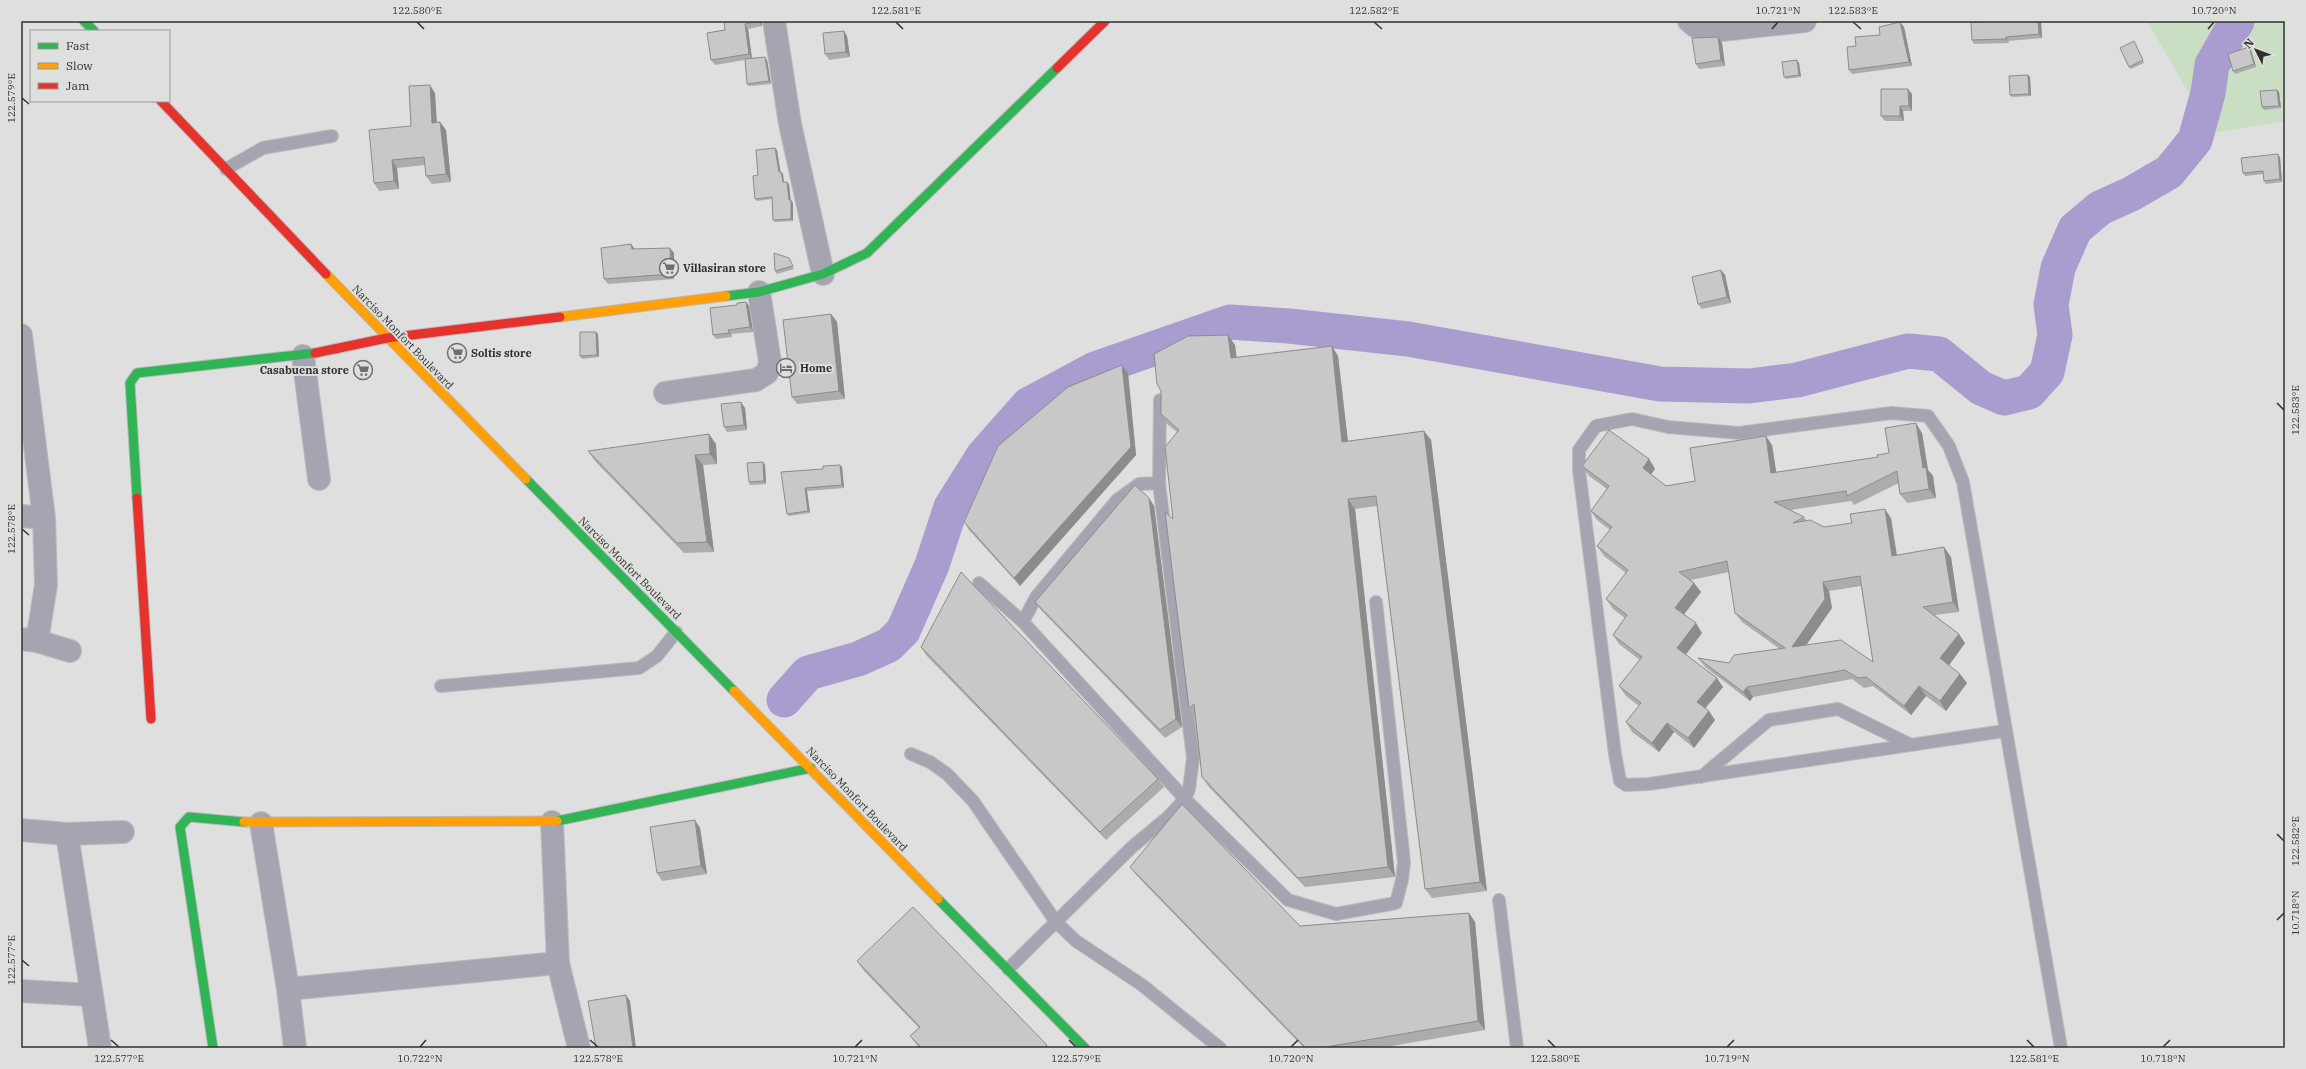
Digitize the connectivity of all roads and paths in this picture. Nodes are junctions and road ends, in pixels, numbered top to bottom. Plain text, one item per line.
1 (84, 21) edge
2 (774, 21) edge
3 (1105, 21) edge
4 (1689, 21) edge
5 (1805, 21) edge
6 (93, 30) edge
7 (162, 102) edge
8 (332, 136) dead end
9 (226, 169) junction
10 (823, 274) junction
11 (759, 292) junction
12 (21, 335) edge
13 (387, 338) junction
14 (303, 356) junction
15 (665, 393) dead end
16 (1160, 400) edge
17 (319, 479) dead end
18 (1159, 483) junction
19 (21, 516) edge
20 (44, 518) junction
21 (979, 582) dead end
22 (1376, 602) dead end
23 (1023, 622) junction
24 (676, 632) junction
25 (29, 640) edge
26 (70, 651) dead end
27 (441, 686) dead end
28 (151, 719) dead end
29 (2004, 731) junction
30 (1911, 745) junction
31 (910, 754) dead end
32 (811, 768) junction
33 (1701, 776) junction
34 (1185, 799) junction
35 (552, 822) junction
36 (262, 823) junction
37 (21, 830) edge
38 (123, 832) dead end
39 (68, 834) junction
40 (1499, 900) dead end
41 (1056, 922) junction
42 (558, 964) junction
43 (1008, 970) junction
44 (288, 989) junction
45 (21, 991) edge
46 (92, 995) junction
47 (100, 1048) edge
48 (213, 1048) edge
49 (295, 1048) edge
50 (579, 1048) edge
51 (1085, 1048) edge
52 (1220, 1048) edge
53 (1518, 1048) edge
54 (2061, 1048) edge

1 - 6 street
2 - 10 street
3 - 10 street
4 - 5 street
7 - 9 street, Narciso Monfort Boulevard
8 - 9 lane
9 - 13 street, Narciso Monfort Boulevard
10 - 11 street
11 - 13 street
11 - 15 street
12 - 20 street
13 - 14 street
13 - 24 street, Narciso Monfort Boulevard
14 - 17 street
14 - 28 street
16 - 18 lane
18 - 23 lane
18 - 34 lane
19 - 20 street
20 - 25 street
21 - 23 lane
22 - 34 lane
23 - 34 lane
24 - 27 lane
24 - 32 street, Narciso Monfort Boulevard
25 - 26 street
29 - 30 lane
29 - 33 lane
29 - 54 lane
30 - 33 lane
30 - 33 lane
31 - 41 lane
32 - 35 street
32 - 43 street, Narciso Monfort Boulevard
34 - 41 lane
35 - 36 street
35 - 42 street
36 - 44 street
36 - 48 street
37 - 39 street
38 - 39 street
39 - 46 street
40 - 53 lane
41 - 43 lane
41 - 52 lane
42 - 44 street
42 - 50 street
43 - 51 street, Narciso Monfort Boulevard
44 - 49 street
45 - 46 street
46 - 47 street

